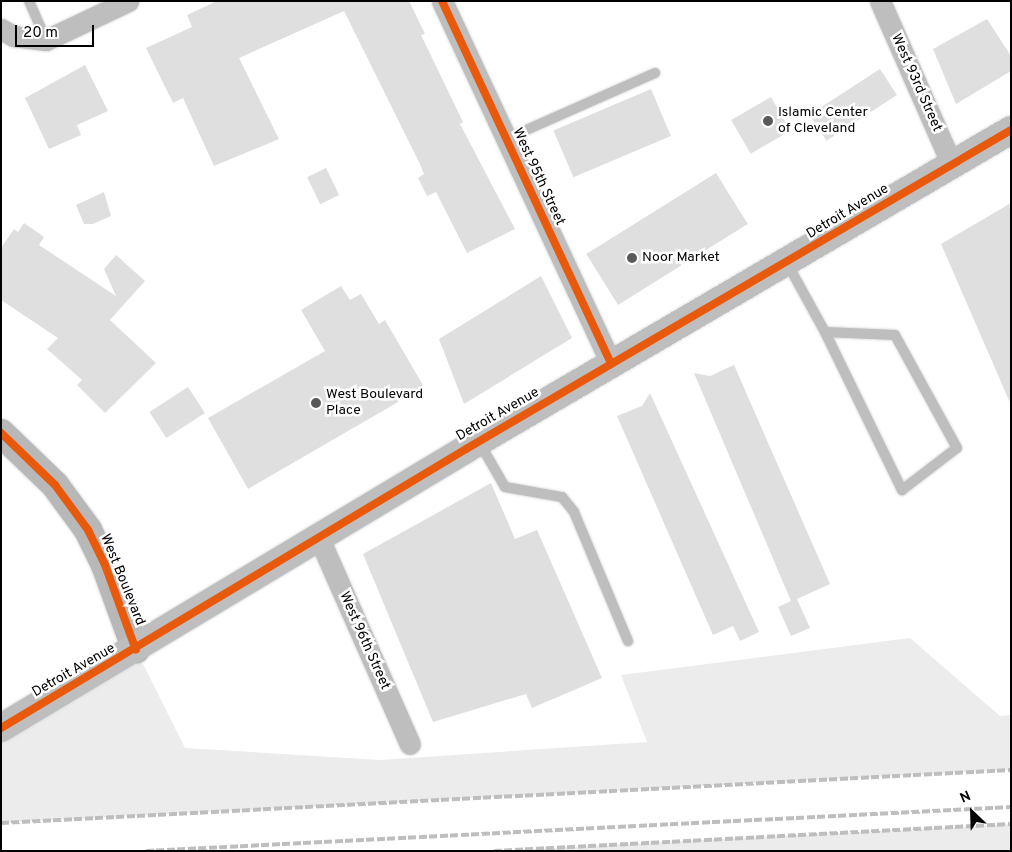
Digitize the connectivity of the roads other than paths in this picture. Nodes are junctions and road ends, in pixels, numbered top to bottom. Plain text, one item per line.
1 (29, 1) edge
2 (128, 1) edge
3 (442, 1) edge
4 (880, 1) edge
5 (1, 29) edge
6 (46, 40) junction
7 (655, 73) dead end
8 (1011, 130) edge
9 (506, 139) junction
10 (952, 165) junction
11 (787, 263) junction
12 (825, 332) junction
13 (611, 364) junction
14 (1, 433) edge
15 (479, 441) junction
16 (319, 538) junction
17 (628, 640) dead end
18 (136, 650) junction
19 (1, 728) edge
20 (410, 744) dead end

1 - 6 lane
2 - 6 street
3 - 9 street, West 95th Street
4 - 10 street, West 93rd Street
5 - 6 street
7 - 9 lane
8 - 10 main road, Detroit Avenue
9 - 13 street, West 95th Street
10 - 11 main road, Detroit Avenue
11 - 12 lane
11 - 13 main road, Detroit Avenue
12 - 12 lane
13 - 15 main road, Detroit Avenue
14 - 18 main road, West Boulevard
15 - 16 main road, Detroit Avenue
15 - 17 lane
16 - 18 main road, Detroit Avenue
16 - 20 street, West 96th Street
18 - 19 main road, Detroit Avenue

